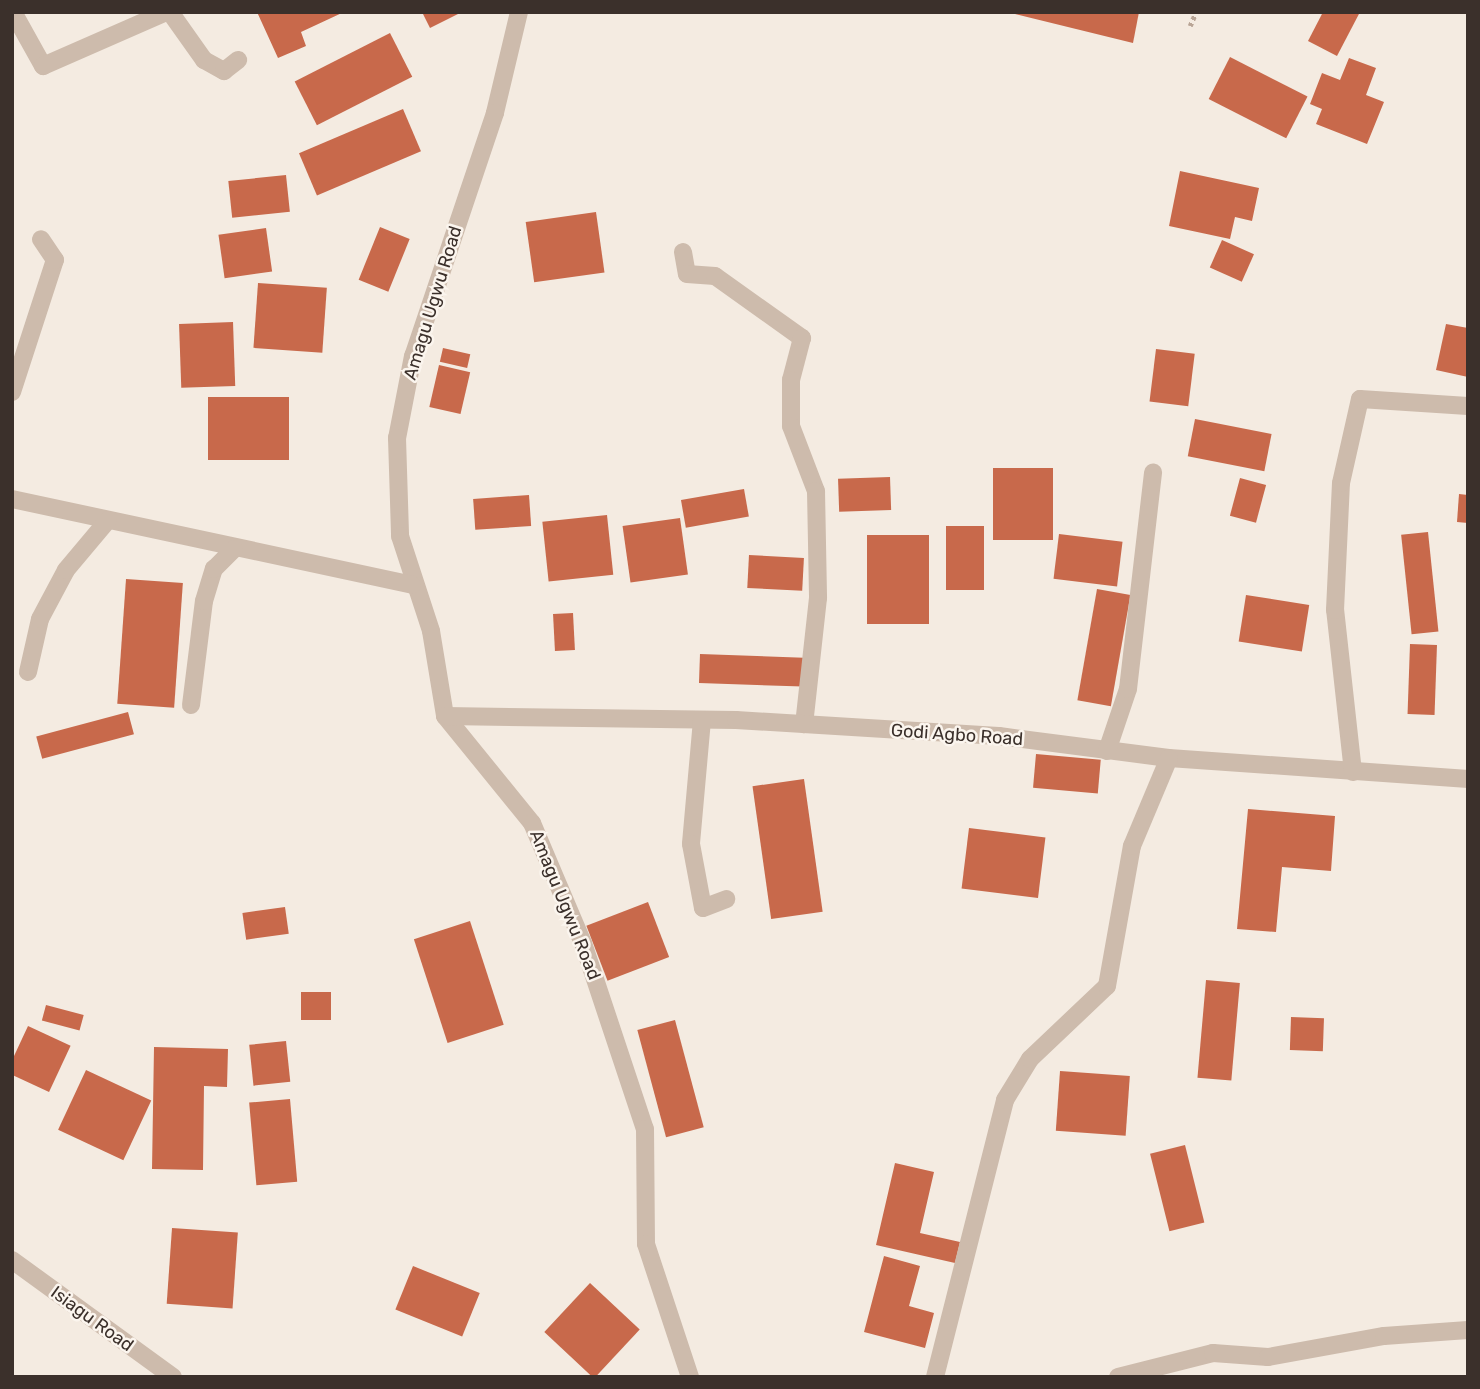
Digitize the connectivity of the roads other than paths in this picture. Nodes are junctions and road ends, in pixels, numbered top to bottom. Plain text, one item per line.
1 (13, 12) edge
2 (168, 12) edge
3 (519, 12) edge
4 (238, 60) dead end
5 (41, 239) dead end
6 (683, 252) dead end
7 (12, 392) edge
8 (1468, 406) edge
9 (1153, 472) dead end
10 (12, 499) edge
11 (108, 520) junction
12 (234, 549) junction
13 (411, 585) junction
14 (28, 673) dead end
15 (191, 705) dead end
16 (445, 716) junction
17 (702, 720) junction
18 (804, 724) junction
19 (1107, 751) junction
20 (1170, 758) junction
21 (1353, 772) junction
22 (1468, 779) edge
23 (726, 899) dead end
24 (12, 1260) edge
25 (1468, 1329) edge
26 (173, 1377) edge
27 (691, 1377) edge
28 (935, 1377) edge
29 (1118, 1377) edge

1 - 2 street
2 - 4 street
3 - 13 street, Amagu Ugwu Road
5 - 7 street
6 - 18 street
8 - 21 street
9 - 19 street
10 - 11 street
11 - 12 street
11 - 14 street
12 - 13 street
12 - 15 street
13 - 16 street, Amagu Ugwu Road
16 - 17 street, Godi Agbo Road
16 - 27 street, Amagu Ugwu Road
17 - 18 street, Godi Agbo Road
17 - 23 street
18 - 19 street, Godi Agbo Road
19 - 20 street, Godi Agbo Road
20 - 21 street, Godi Agbo Road
20 - 28 street
21 - 22 street, Godi Agbo Road
24 - 26 street, Isiagu Road
25 - 29 street

